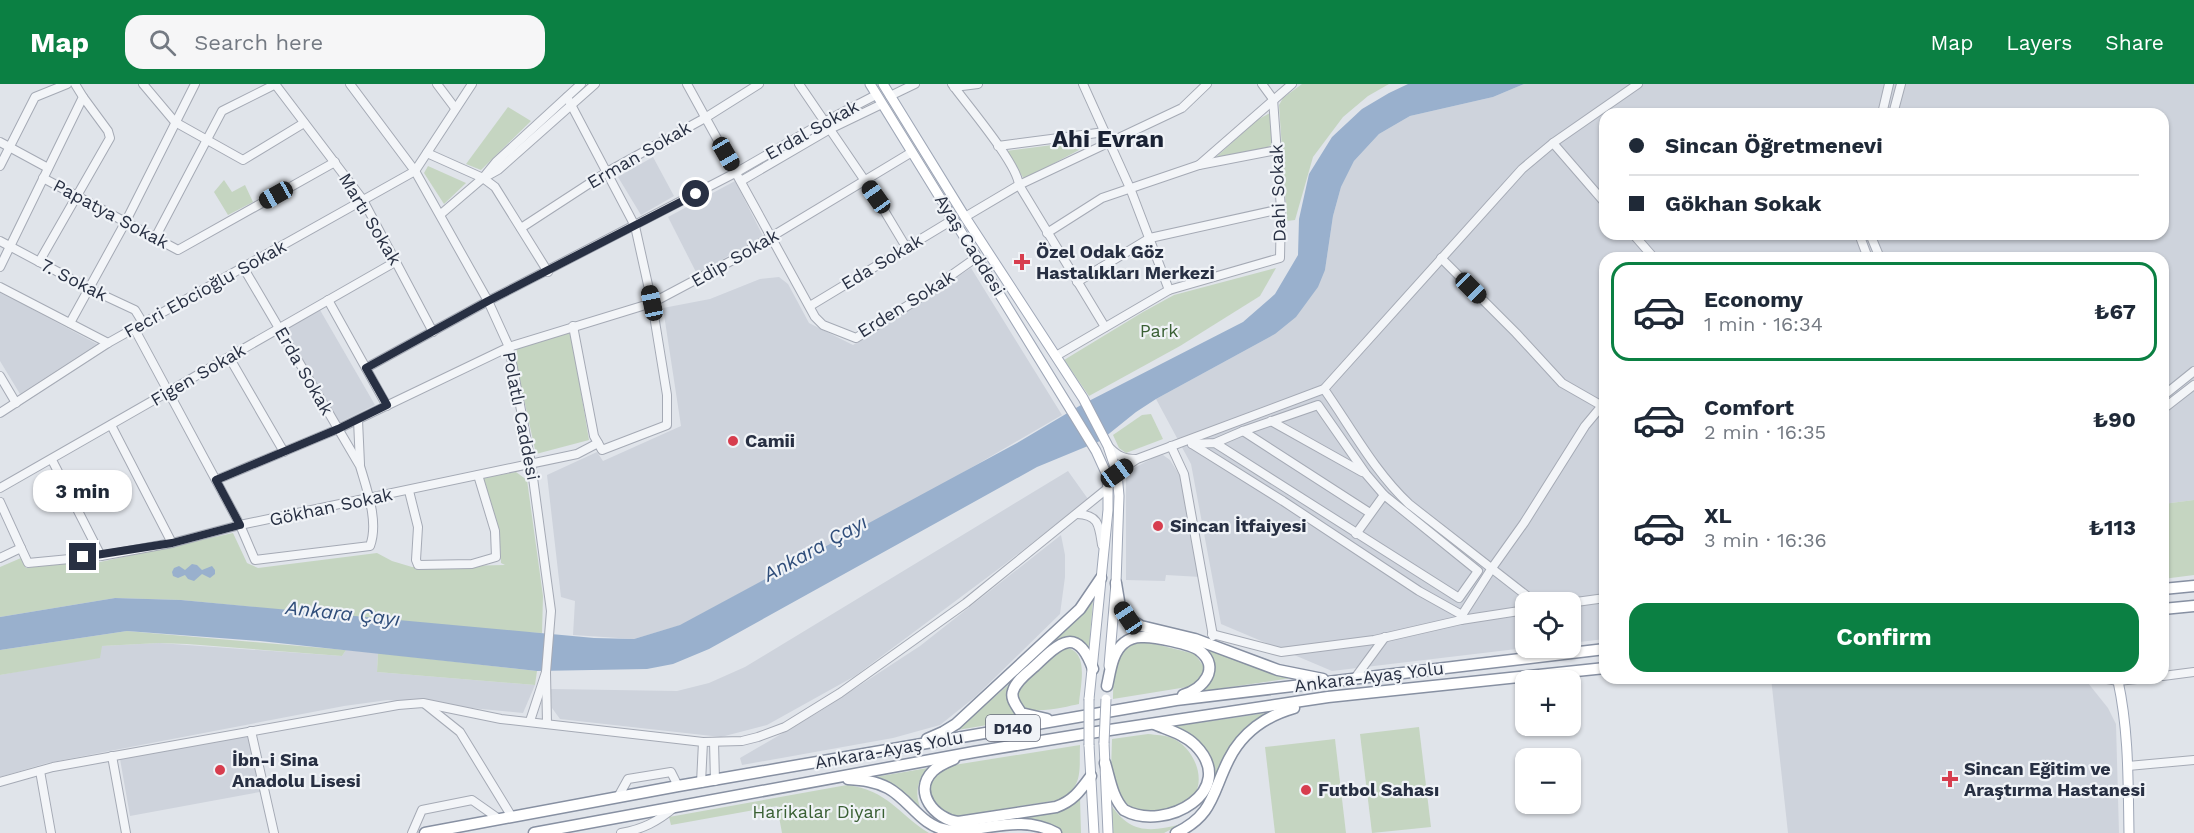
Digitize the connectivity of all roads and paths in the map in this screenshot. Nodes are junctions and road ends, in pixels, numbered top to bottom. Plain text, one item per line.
1 (67, 84) edge
2 (75, 84) edge
3 (143, 84) edge
4 (195, 84) edge
5 (275, 84) edge
6 (350, 84) edge
7 (437, 84) edge
8 (472, 84) edge
9 (581, 84) edge
10 (595, 84) edge
11 (687, 84) edge
12 (759, 84) edge
13 (799, 84) edge
14 (870, 84) edge
15 (883, 84) edge
16 (915, 84) edge
17 (978, 84) edge
18 (1083, 84) edge
19 (1207, 84) edge
20 (1262, 84) edge
21 (1292, 84) edge
22 (1638, 84) edge
23 (1889, 84) edge
24 (1901, 84) edge
25 (953, 85) edge
26 (876, 95) junction
27 (890, 96) junction
28 (83, 97) junction
29 (1273, 99) junction
30 (569, 101) junction
31 (882, 104) junction
32 (454, 108) junction
33 (1603, 108) edge
34 (1883, 108) edge
35 (1895, 108) edge
36 (1599, 111) edge
37 (705, 118) junction
38 (175, 122) junction
39 (304, 123) junction
40 (827, 125) junction
41 (1105, 132) junction
42 (208, 140) junction
43 (1109, 141) junction
44 (0, 142) edge
45 (1553, 143) junction
46 (998, 146) junction
47 (10, 147) junction
48 (1278, 150) junction
49 (912, 152) junction
50 (427, 153) junction
51 (335, 162) junction
52 (1199, 165) junction
53 (0, 166) edge
54 (48, 168) junction
55 (415, 171) junction
56 (607, 172) junction
57 (737, 172) junction
58 (43, 178) junction
59 (483, 178) junction
60 (864, 180) junction
61 (741, 181) junction
62 (1019, 185) junction
63 (1130, 188) junction
64 (76, 196) junction
65 (1599, 196) edge
66 (363, 200) junction
67 (1281, 209) junction
68 (441, 214) junction
69 (965, 217) junction
70 (954, 219) junction
71 (125, 223) junction
72 (635, 226) junction
73 (521, 228) junction
74 (1047, 233) junction
75 (154, 238) junction
76 (770, 238) junction
77 (1150, 238) junction
78 (1638, 240) edge
79 (0, 241) edge
80 (10, 246) junction
81 (906, 247) junction
82 (1649, 252) edge
83 (977, 257) junction
84 (1441, 258) junction
85 (39, 262) junction
86 (395, 262) junction
87 (0, 267) edge
88 (243, 267) junction
89 (548, 272) junction
90 (1077, 282) junction
91 (0, 288) edge
92 (90, 289) junction
93 (1169, 290) junction
94 (328, 300) junction
95 (488, 301) junction
96 (652, 303) junction
97 (810, 306) junction
98 (70, 323) junction
99 (143, 323) junction
100 (573, 326) junction
101 (1105, 327) junction
102 (134, 328) junction
103 (279, 329) junction
104 (433, 332) junction
105 (108, 343) junction
106 (509, 346) junction
107 (1056, 356) junction
108 (230, 357) junction
109 (366, 368) junction
110 (2194, 371) edge
111 (0, 376) edge
112 (2194, 385) edge
113 (1324, 390) junction
114 (2169, 391) edge
115 (168, 392) junction
116 (1599, 402) edge
117 (16, 403) junction
118 (2169, 404) edge
119 (387, 405) junction
120 (1599, 411) edge
121 (0, 414) edge
122 (358, 420) junction
123 (1271, 421) junction
124 (111, 425) junction
125 (338, 429) junction
126 (1243, 430) junction
127 (1189, 441) junction
128 (598, 443) junction
129 (1215, 443) junction
130 (1108, 446) junction
131 (1171, 446) junction
132 (284, 452) junction
133 (1137, 459) junction
134 (52, 460) junction
135 (531, 463) junction
136 (360, 466) junction
137 (1117, 473) junction
138 (1366, 474) junction
139 (478, 475) junction
140 (216, 480) junction
141 (0, 488) edge
142 (1108, 488) junction
143 (409, 491) junction
144 (1384, 495) junction
145 (369, 498) junction
146 (0, 502) edge
147 (1370, 513) junction
148 (1077, 514) junction
149 (240, 525) junction
150 (1356, 534) junction
151 (172, 543) junction
152 (21, 548) junction
153 (101, 556) junction
154 (1104, 556) junction
155 (0, 558) edge
156 (1492, 568) junction
157 (1101, 578) junction
158 (1116, 583) junction
159 (2194, 586) edge
160 (2169, 588) edge
161 (1522, 592) edge
162 (1459, 598) junction
163 (1599, 599) edge
164 (1581, 601) edge
165 (2194, 606) edge
166 (2169, 608) edge
167 (1515, 611) edge
168 (1461, 617) junction
169 (1212, 634) junction
170 (1385, 637) junction
171 (1214, 646) junction
172 (1599, 650) edge
173 (1093, 669) junction
174 (1599, 669) edge
175 (546, 672) junction
176 (2194, 672) edge
177 (2169, 675) edge
178 (1355, 678) junction
179 (1332, 681) junction
180 (2119, 684) edge
181 (1107, 686) junction
182 (1328, 697) junction
183 (423, 704) junction
184 (1153, 705) junction
185 (1063, 720) junction
186 (530, 722) junction
187 (547, 724) junction
188 (1154, 724) junction
189 (251, 731) junction
190 (703, 742) junction
191 (714, 742) junction
192 (908, 746) junction
193 (974, 752) junction
194 (112, 756) junction
195 (2194, 760) edge
196 (1105, 763) junction
197 (2128, 766) junction
198 (702, 767) junction
199 (714, 767) junction
200 (40, 771) junction
201 (1091, 776) junction
202 (836, 778) junction
203 (715, 781) junction
204 (0, 782) edge
205 (701, 783) junction
206 (676, 806) junction
207 (512, 817) junction
208 (499, 819) junction
209 (51, 833) edge
210 (126, 833) edge
211 (274, 833) edge
212 (412, 833) edge
213 (425, 833) edge
214 (534, 833) edge
215 (621, 833) edge
216 (1056, 833) edge
217 (1094, 833) edge
218 (1108, 833) edge
219 (1176, 833) edge
220 (2129, 833) edge

1 - 47 street
2 - 28 street
3 - 38 street
4 - 38 street
5 - 39 street, Martı Sokak
5 - 42 street
6 - 55 street, Polatlı Caddesi
7 - 32 street
8 - 32 street
9 - 30 street
10 - 30 street
11 - 37 street, Erden Sokak
12 - 37 street, Erman Sokak
13 - 40 street
14 - 26 main road, Ayaş Caddesi
15 - 27 main road, Ayaş Caddesi
16 - 27 street
17 - 25 street
18 - 41 street
19 - 43 street
20 - 29 street
21 - 29 street
22 - 33 street
23 - 34 street
24 - 35 street
25 - 46 street
26 - 31 main road, Ayaş Caddesi
26 - 40 street, Erdal Sokak
27 - 69 main road, Ayaş Caddesi
28 - 54 street
28 - 64 street
29 - 48 street, Dahi Sokak
29 - 52 street
30 - 56 street
30 - 59 street
31 - 40 street
31 - 49 main road, Ayaş Caddesi
32 - 50 street
36 - 45 street
37 - 56 street, Erman Sokak
37 - 57 street, Erden Sokak
38 - 42 street
38 - 71 street
39 - 42 street
39 - 51 street, Martı Sokak
40 - 57 street, Erdal Sokak
40 - 60 street
40 - 61 street
41 - 43 street
41 - 46 street
42 - 75 street
43 - 62 street
43 - 63 street
44 - 47 street, Papatya Sokak
45 - 65 street
45 - 84 street
46 - 62 street
47 - 53 street
47 - 54 street, Papatya Sokak
48 - 52 street
48 - 67 street, Dahi Sokak
49 - 60 street, Edip Sokak
49 - 70 main road, Ayaş Caddesi
50 - 55 street
50 - 59 street
51 - 66 street, Martı Sokak
51 - 75 street, Papatya Sokak
52 - 63 street
54 - 58 street
55 - 66 street, Fecri Ebcioğlu Sokak
55 - 68 street, Polatlı Caddesi
56 - 72 street
56 - 73 street, Erman Sokak
57 - 61 street, Erden Sokak
57 - 72 street, Erdal Sokak
58 - 64 street, Papatya Sokak
58 - 80 street
59 - 68 street
59 - 73 street
60 - 76 street, Edip Sokak
60 - 81 street
61 - 76 street, Erden Sokak
62 - 69 street
62 - 74 street
63 - 74 street
63 - 77 street
64 - 71 street, Papatya Sokak
64 - 85 street
66 - 86 street, Martı Sokak
66 - 88 street, Fecri Ebcioğlu Sokak
67 - 77 street
67 - 93 street, Dahi Sokak
68 - 95 street, Polatlı Caddesi
69 - 107 main road, Ayaş Caddesi
70 - 81 street, Eda Sokak
70 - 83 main road, Ayaş Caddesi
71 - 75 street, Papatya Sokak
71 - 92 street
72 - 89 street, Erdal Sokak
72 - 96 street
73 - 89 street
74 - 90 street
76 - 96 street, Edip Sokak
76 - 97 street, Erden Sokak
77 - 90 street
77 - 93 street
78 - 82 street
79 - 80 street, 7. Sokak
80 - 85 street, 7. Sokak
80 - 87 street
81 - 97 street, Eda Sokak
83 - 97 street, Erden Sokak
83 - 142 main road, Ayaş Caddesi
84 - 113 street
84 - 116 street
85 - 92 street, 7. Sokak
86 - 94 street, Figen Sokak
86 - 104 street, Martı Sokak
88 - 99 street, Fecri Ebcioğlu Sokak
88 - 103 street, Erda Sokak
89 - 95 street, Erdal Sokak
90 - 101 street
91 - 98 street
92 - 98 street
92 - 99 street, 7. Sokak
93 - 101 street, Dahi Sokak
94 - 103 street, Figen Sokak
94 - 109 street
95 - 104 street, Erdal Sokak
95 - 106 street, Polatlı Caddesi
96 - 100 street, Edip Sokak
96 - 128 street
98 - 105 street
99 - 102 street, Fecri Ebcioğlu Sokak
100 - 106 street, Edip Sokak
100 - 128 street
101 - 107 street, Dahi Sokak
102 - 105 street, Fecri Ebcioğlu Sokak
102 - 115 street
103 - 108 street, Figen Sokak
103 - 125 street, Erda Sokak
104 - 109 street, Erdal Sokak
105 - 117 street, Fecri Ebcioğlu Sokak
106 - 119 street, Edip Sokak
106 - 135 street, Polatlı Caddesi
107 - 130 main road, Ayaş Caddesi
108 - 115 street, Figen Sokak
108 - 132 street
109 - 119 street
110 - 114 street
111 - 117 street
112 - 118 street
113 - 127 street
113 - 156 street
115 - 124 street, Figen Sokak
115 - 140 street
117 - 121 street, Fecri Ebcioğlu Sokak
119 - 122 street, Edip Sokak
120 - 156 street
122 - 125 street, Edip Sokak
122 - 136 street
123 - 126 street
123 - 138 street
123 - 138 street
124 - 134 street, Figen Sokak
124 - 151 street
125 - 132 street, Edip Sokak
125 - 136 street, Erda Sokak
126 - 129 street
126 - 147 street
127 - 129 street
127 - 131 street
127 - 168 street
128 - 135 street, Gökhan Sokak
129 - 150 street
130 - 133 street
130 - 137 main road, Ayaş Caddesi
131 - 133 street
131 - 169 street
132 - 140 street, Edip Sokak
133 - 137 street
134 - 141 street, Figen Sokak
134 - 153 street
135 - 139 street, Gökhan Sokak
135 - 175 street, Polatlı Caddesi
136 - 145 street, Erda Sokak
137 - 158 main road, Ayaş Caddesi
138 - 144 street
139 - 143 street, Gökhan Sokak
139 - 143 street
140 - 149 street
142 - 148 street
142 - 154 main road, Ayaş Caddesi
143 - 145 street, Gökhan Sokak
144 - 147 street
144 - 162 street
145 - 149 street, Gökhan Sokak
145 - 149 street, Erda Sokak
146 - 152 street
147 - 150 street
148 - 154 street
148 - 191 street
149 - 151 street, Gökhan Sokak
150 - 162 street
151 - 153 street, Gökhan Sokak
152 - 153 street, Gökhan Sokak
152 - 155 street
154 - 157 main road, Ayaş Caddesi
156 - 161 street
156 - 168 street
157 - 173 main road, Ayaş Caddesi
157 - 192 highway
158 - 171 highway
158 - 181 main road, Ayaş Caddesi
159 - 160 highway
162 - 168 street
163 - 164 street
165 - 166 highway
167 - 168 street
168 - 170 street
169 - 170 street
169 - 171 street
170 - 178 street
171 - 179 highway
172 - 178 highway, Ankara-Ayaş Yolu / D140
173 - 185 highway
173 - 201 main road, Ayaş Caddesi, bridge
174 - 182 highway, Ankara-Ayaş Yolu / D140
175 - 186 street
175 - 187 street
176 - 177 street
178 - 179 highway, Ankara-Ayaş Yolu / D140
179 - 184 highway, Ankara-Ayaş Yolu / D140
180 - 197 main road
181 - 184 highway
181 - 196 main road, Ayaş Caddesi, bridge
182 - 188 highway, Ankara-Ayaş Yolu / D140
182 - 219 highway
183 - 186 street
183 - 189 street
183 - 207 street
184 - 185 highway, Ankara-Ayaş Yolu / D140
185 - 192 highway, Ankara-Ayaş Yolu / D140
186 - 187 street
187 - 190 street
188 - 193 highway, Ankara-Ayaş Yolu / D140
188 - 196 highway
189 - 194 street
189 - 211 street
190 - 191 street
190 - 198 street
191 - 199 street
192 - 203 highway, Ankara-Ayaş Yolu / D140
193 - 201 highway
193 - 202 highway, Ankara-Ayaş Yolu / D140
194 - 200 street
194 - 210 street
195 - 197 street
196 - 218 main road, Ayaş Caddesi
197 - 220 main road
198 - 199 street
198 - 205 street
199 - 203 street
200 - 204 street
200 - 209 street
201 - 217 main road, Ayaş Caddesi
202 - 206 highway, Ankara-Ayaş Yolu / D140
202 - 216 highway
203 - 205 highway, Ankara-Ayaş Yolu / D140
205 - 207 highway, Ankara-Ayaş Yolu / D140
206 - 214 highway, Ankara-Ayaş Yolu / D140
206 - 215 street
207 - 208 highway, Ankara-Ayaş Yolu / D140
208 - 212 street
208 - 213 highway, Ankara-Ayaş Yolu / D140

